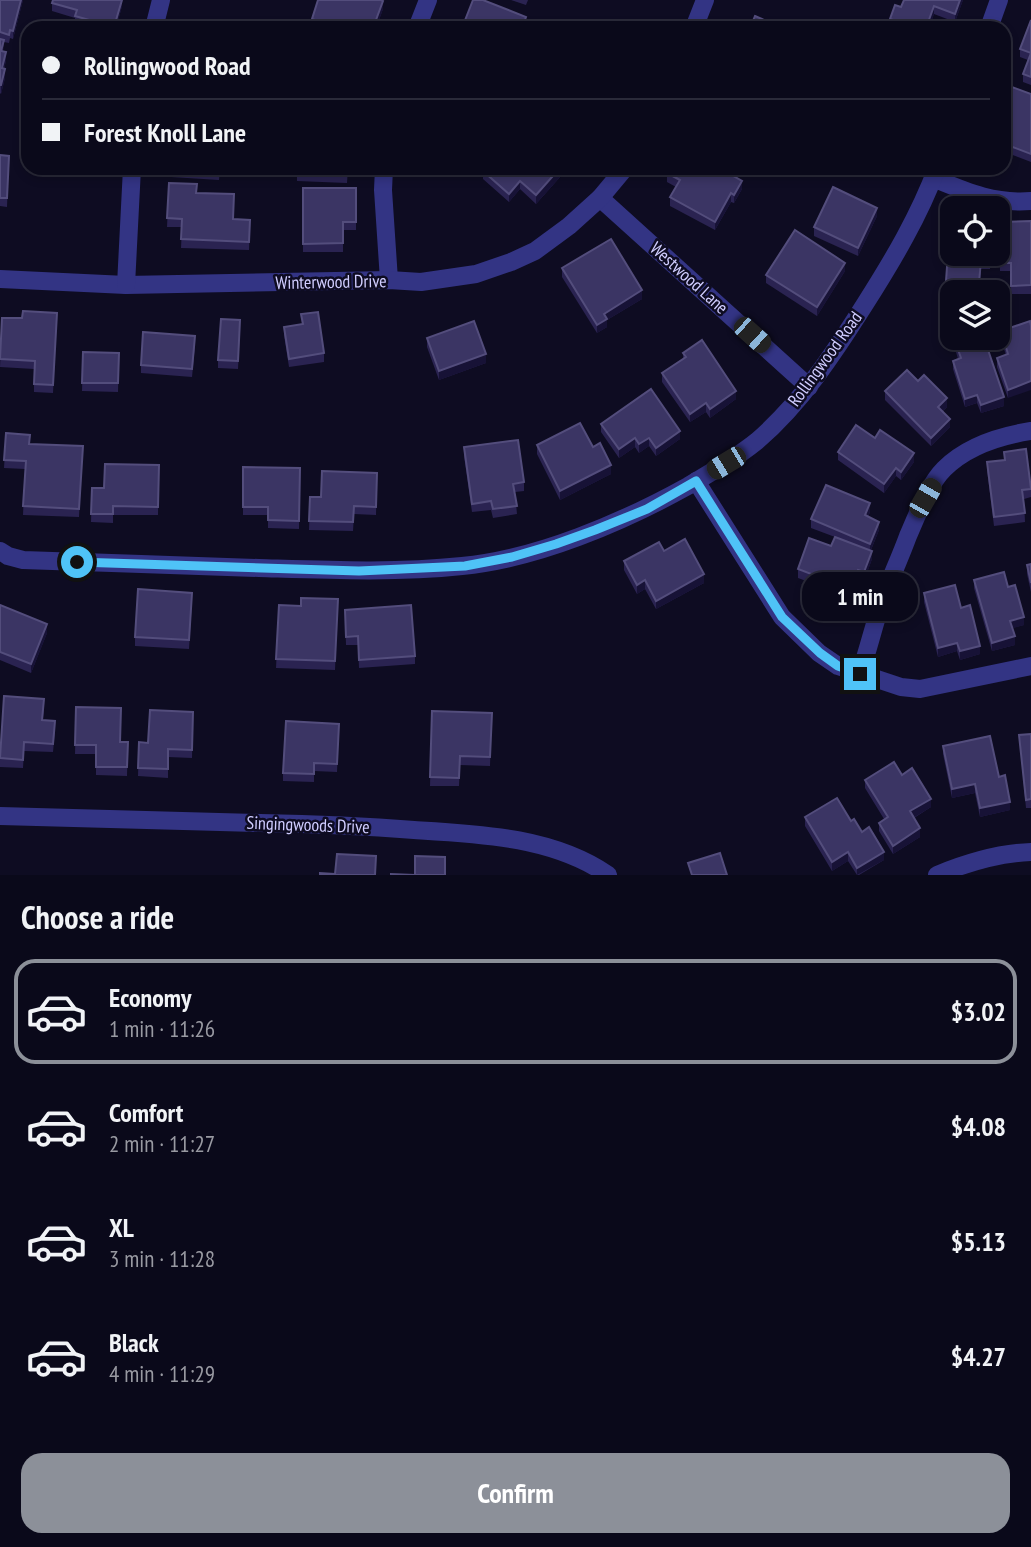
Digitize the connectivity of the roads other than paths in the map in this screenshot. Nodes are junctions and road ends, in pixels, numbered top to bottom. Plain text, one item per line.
1 (161, 0) edge
2 (428, 0) edge
3 (705, 0) edge
4 (999, 0) edge
5 (156, 21) edge
6 (420, 21) edge
7 (697, 21) edge
8 (992, 21) edge
9 (132, 175) edge
10 (384, 175) edge
11 (619, 175) edge
12 (934, 175) edge
13 (939, 175) edge
14 (600, 198) junction
15 (1031, 201) edge
16 (0, 279) edge
17 (389, 280) junction
18 (126, 285) junction
19 (809, 387) junction
20 (1031, 431) edge
21 (696, 481) junction
22 (0, 551) edge
23 (1031, 666) edge
24 (860, 674) junction
25 (0, 816) edge
26 (1031, 852) edge
27 (608, 875) edge
28 (937, 875) edge

1 - 5 street
2 - 6 street
3 - 7 street
4 - 8 street
9 - 18 street
10 - 17 street
11 - 14 street, Winterwood Drive
12 - 19 street, Rollingwood Road
13 - 15 street
14 - 17 street, Winterwood Drive
14 - 19 street, Westwood Lane
16 - 18 street, Winterwood Drive
17 - 18 street, Winterwood Drive
19 - 21 street, Rollingwood Road
20 - 24 street
21 - 22 street, Rollingwood Road
21 - 24 street
23 - 24 street
25 - 27 street, Singingwoods Drive
26 - 28 street

